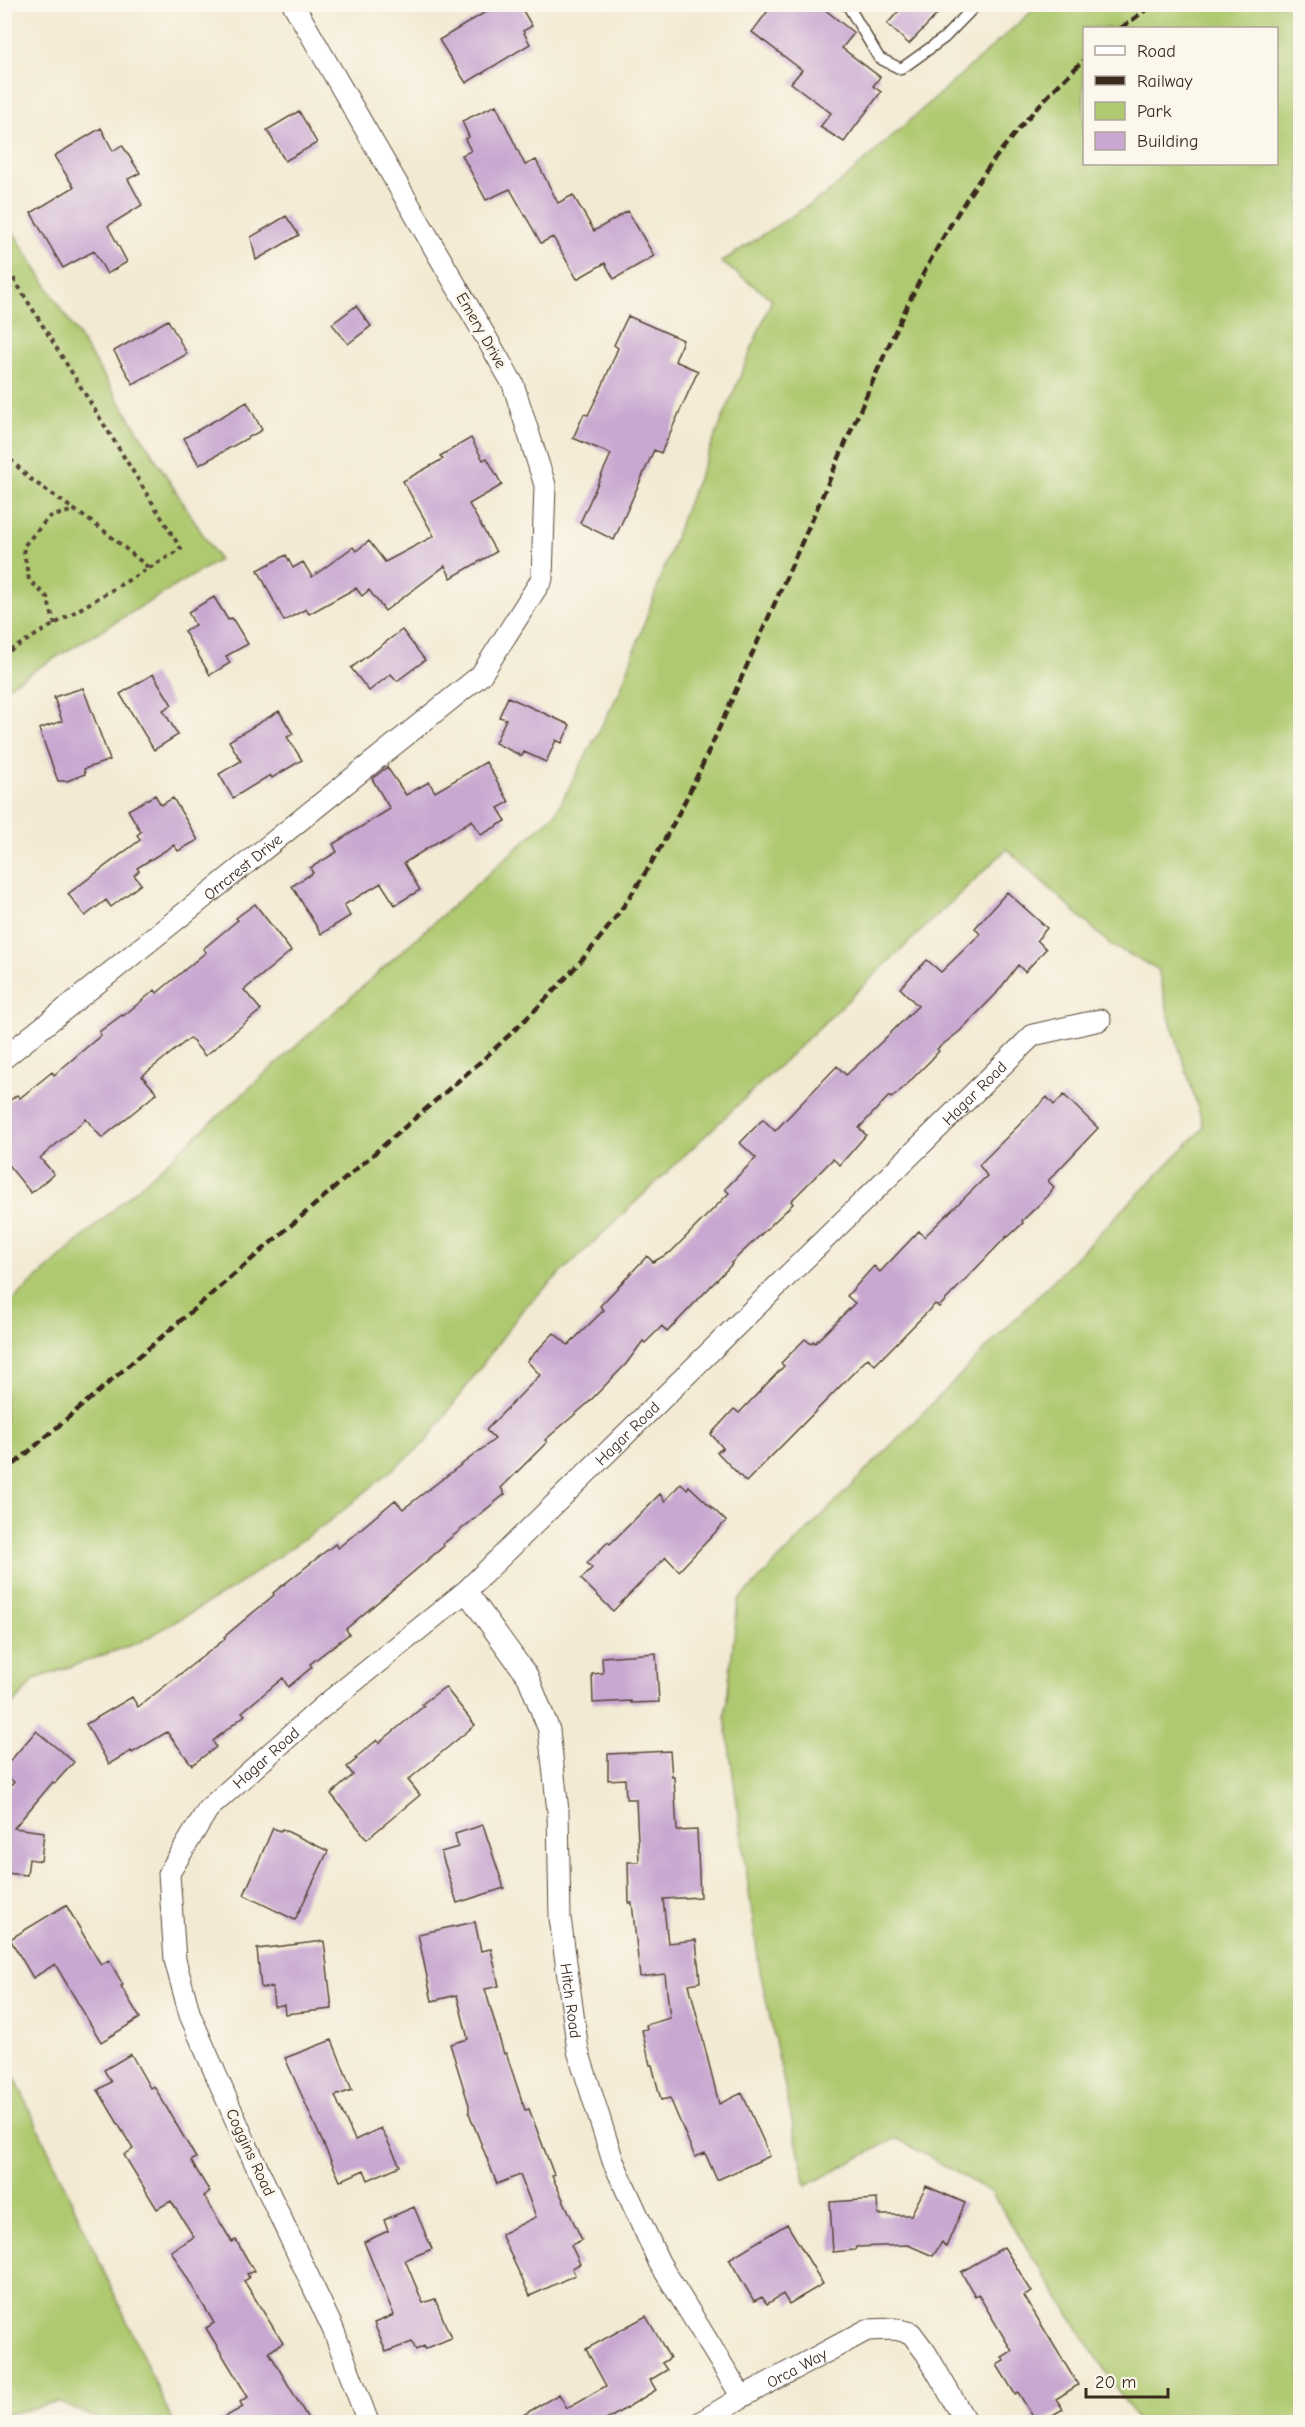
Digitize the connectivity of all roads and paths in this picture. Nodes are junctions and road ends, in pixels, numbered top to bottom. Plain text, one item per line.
1 (293, 4) edge
2 (847, 4) edge
3 (977, 5) edge
4 (4, 263) edge
5 (4, 453) edge
6 (75, 510) junction
7 (150, 568) junction
8 (55, 625) junction
9 (4, 654) edge
10 (481, 675) joint
11 (1100, 1020) dead end
12 (4, 1058) edge
13 (466, 1591) junction
14 (169, 1873) joint
15 (742, 2397) junction
16 (368, 2422) edge
17 (702, 2422) edge
18 (966, 2422) edge

1 - 10 street, Emery Drive
2 - 3 lane
4 - 7 path
5 - 6 path
6 - 7 path
6 - 8 path
7 - 8 path
8 - 9 path
10 - 12 street, Orrcrest Drive
11 - 13 street, Hagar Road
13 - 14 street, Hagar Road
13 - 15 street, Hitch Road
14 - 16 street, Coggins Road
15 - 17 street, Orca Way
15 - 18 street, Orca Way

